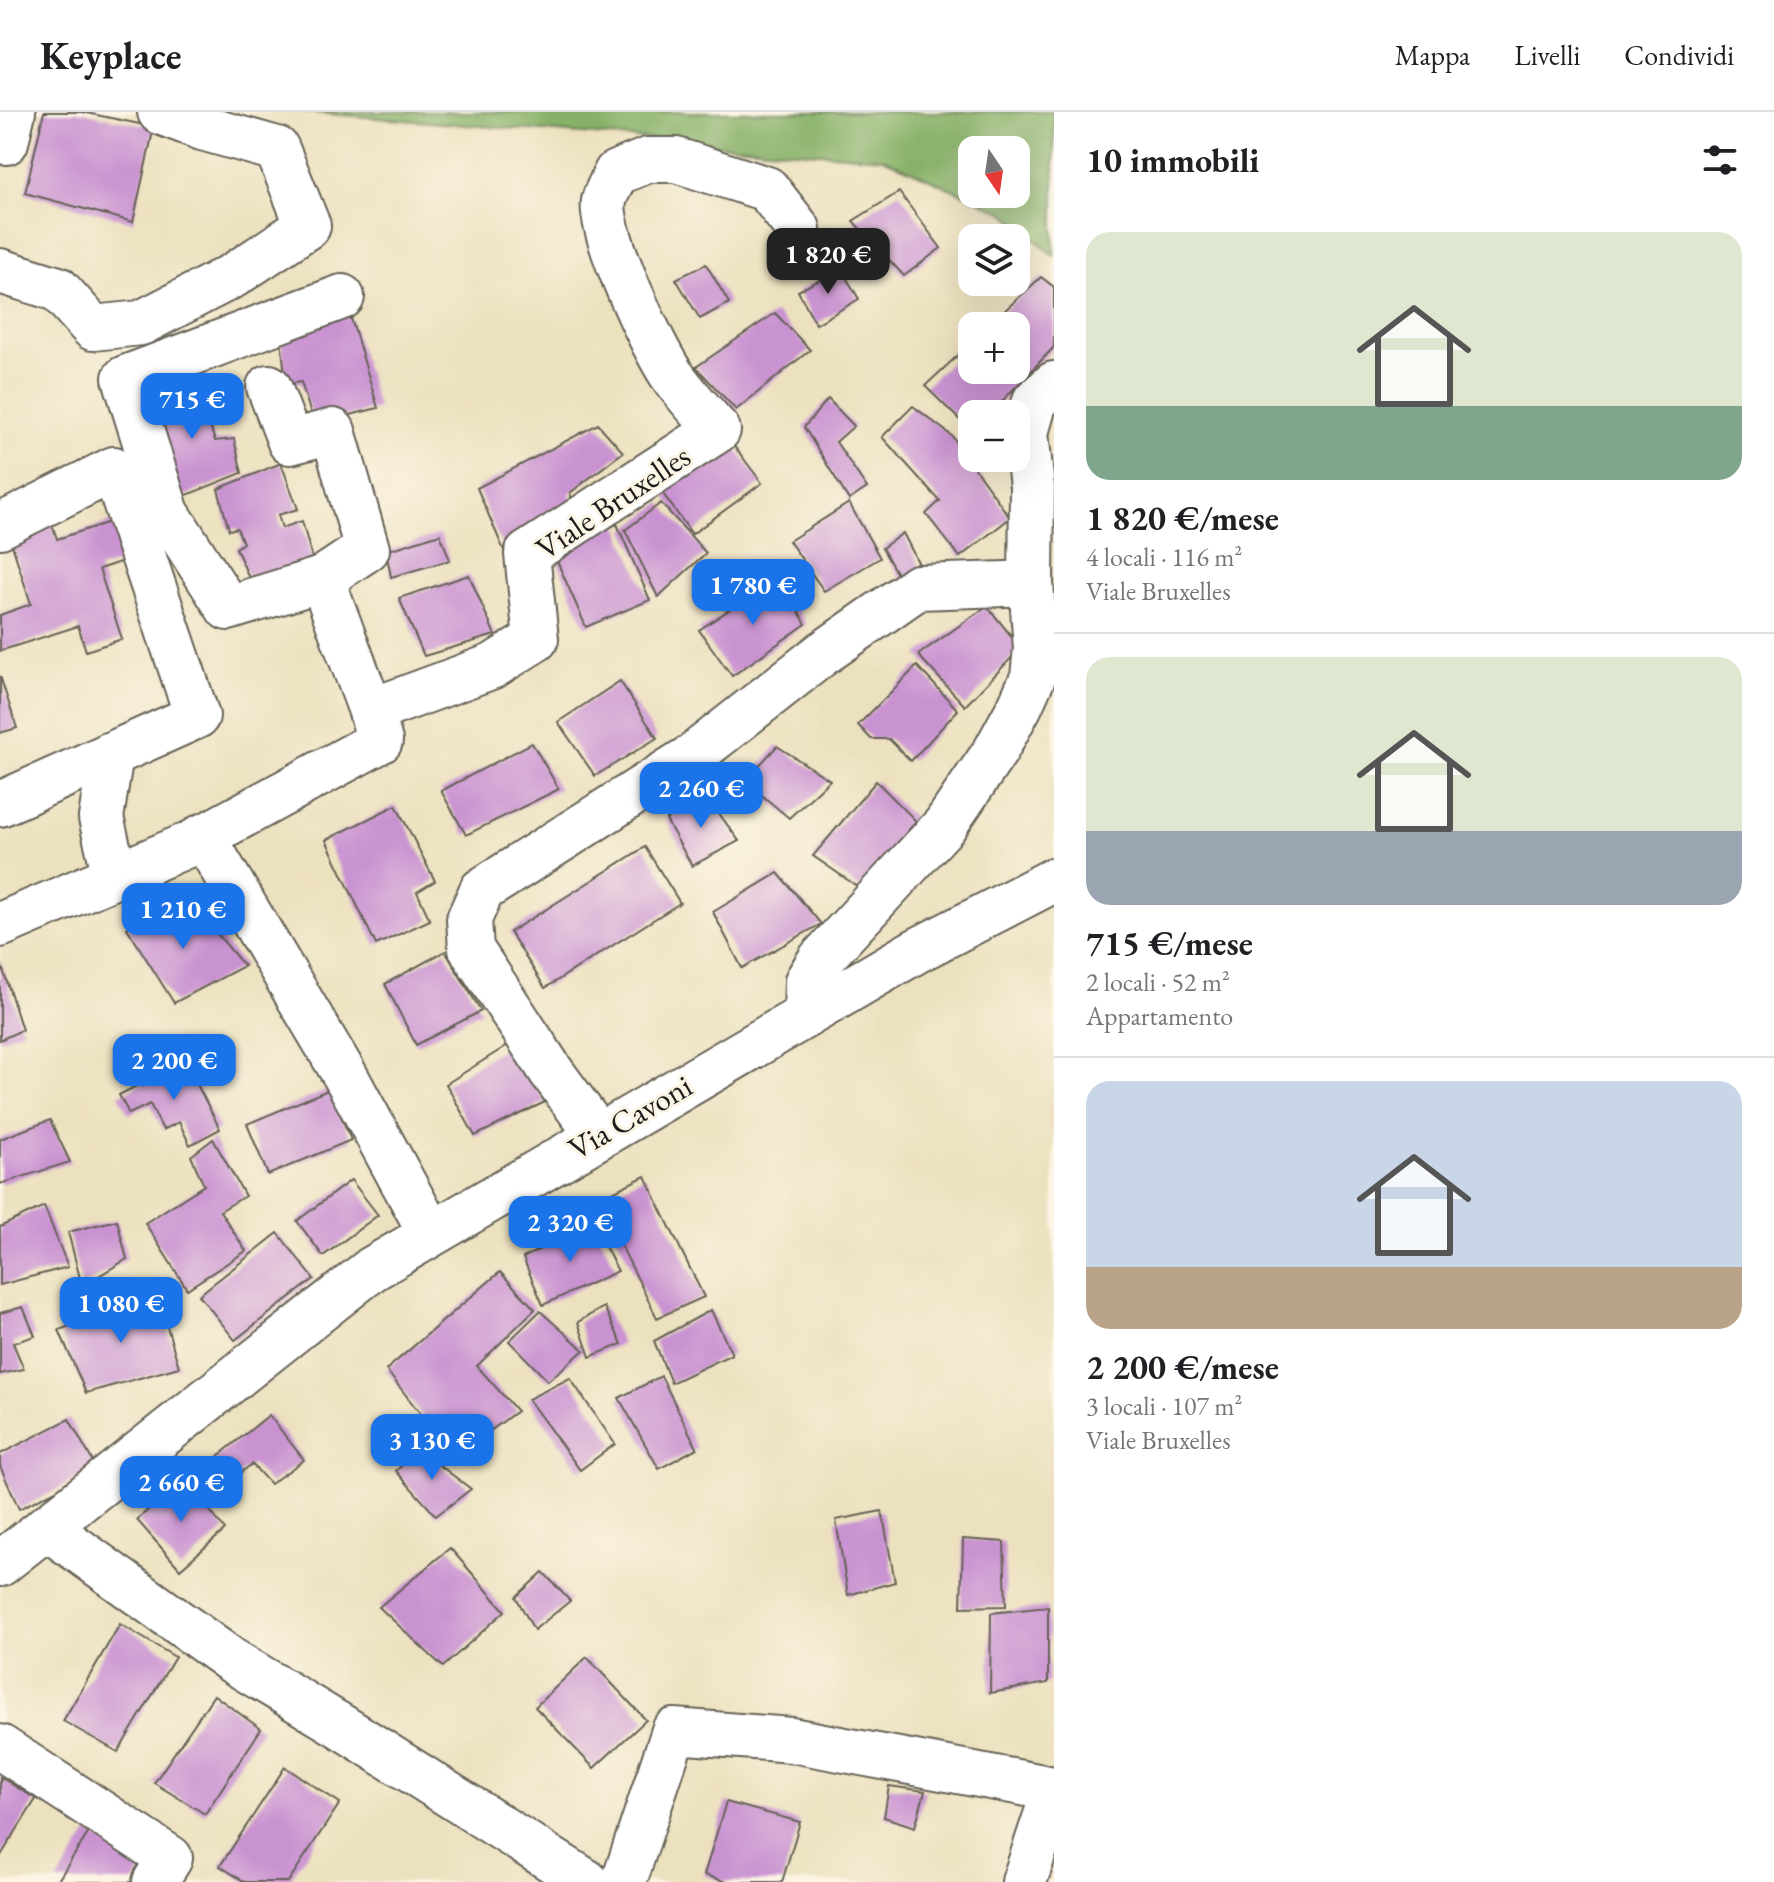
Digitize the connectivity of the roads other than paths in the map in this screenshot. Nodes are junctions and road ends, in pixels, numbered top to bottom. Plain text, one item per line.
1 (13, 112) edge
2 (160, 112) edge
3 (0, 141) edge
4 (798, 229) dead end
5 (0, 271) edge
6 (342, 297) dead end
7 (1054, 384) edge
8 (269, 387) dead end
9 (0, 526) edge
10 (322, 579) junction
11 (1031, 583) junction
12 (371, 711) junction
13 (111, 754) junction
14 (0, 804) edge
15 (203, 836) junction
16 (115, 876) junction
17 (1054, 880) edge
18 (0, 925) edge
19 (806, 1014) junction
20 (598, 1135) junction
21 (431, 1234) junction
22 (46, 1527) junction
23 (0, 1564) edge
24 (0, 1747) edge
25 (1054, 1790) edge
26 (155, 1882) edge
27 (587, 1882) edge
28 (624, 1882) edge
29 (1024, 1882) edge

1 - 3 street
2 - 5 street
4 - 12 street, Viale Bruxelles
6 - 10 street
7 - 11 street
8 - 10 street
9 - 13 street
10 - 12 street
11 - 19 street
11 - 20 street
12 - 15 street
13 - 14 street
13 - 16 street
15 - 16 street
15 - 21 street
16 - 18 street
17 - 19 street, Via Cavoni
19 - 20 street, Via Cavoni
20 - 21 street, Via Cavoni
21 - 22 street, Via Cavoni
22 - 23 street, Via Cavoni
22 - 27 street
24 - 26 street
25 - 28 street
25 - 29 street

